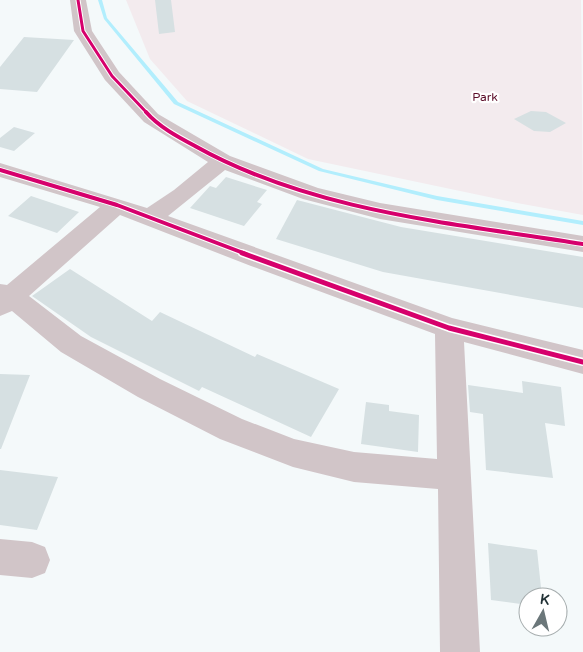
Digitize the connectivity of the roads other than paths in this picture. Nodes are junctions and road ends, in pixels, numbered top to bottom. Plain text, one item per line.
1 (78, 0) edge
2 (222, 161) junction
3 (0, 170) edge
4 (117, 205) junction
5 (149, 218) junction
6 (583, 244) edge
7 (4, 299) edge
8 (449, 328) junction
9 (583, 362) edge
10 (453, 475) junction
11 (460, 652) edge

1 - 2 street
2 - 5 street
2 - 6 street
3 - 4 street
4 - 5 street
4 - 7 street
5 - 8 street
7 - 10 street
8 - 9 street
8 - 10 street
10 - 11 street

